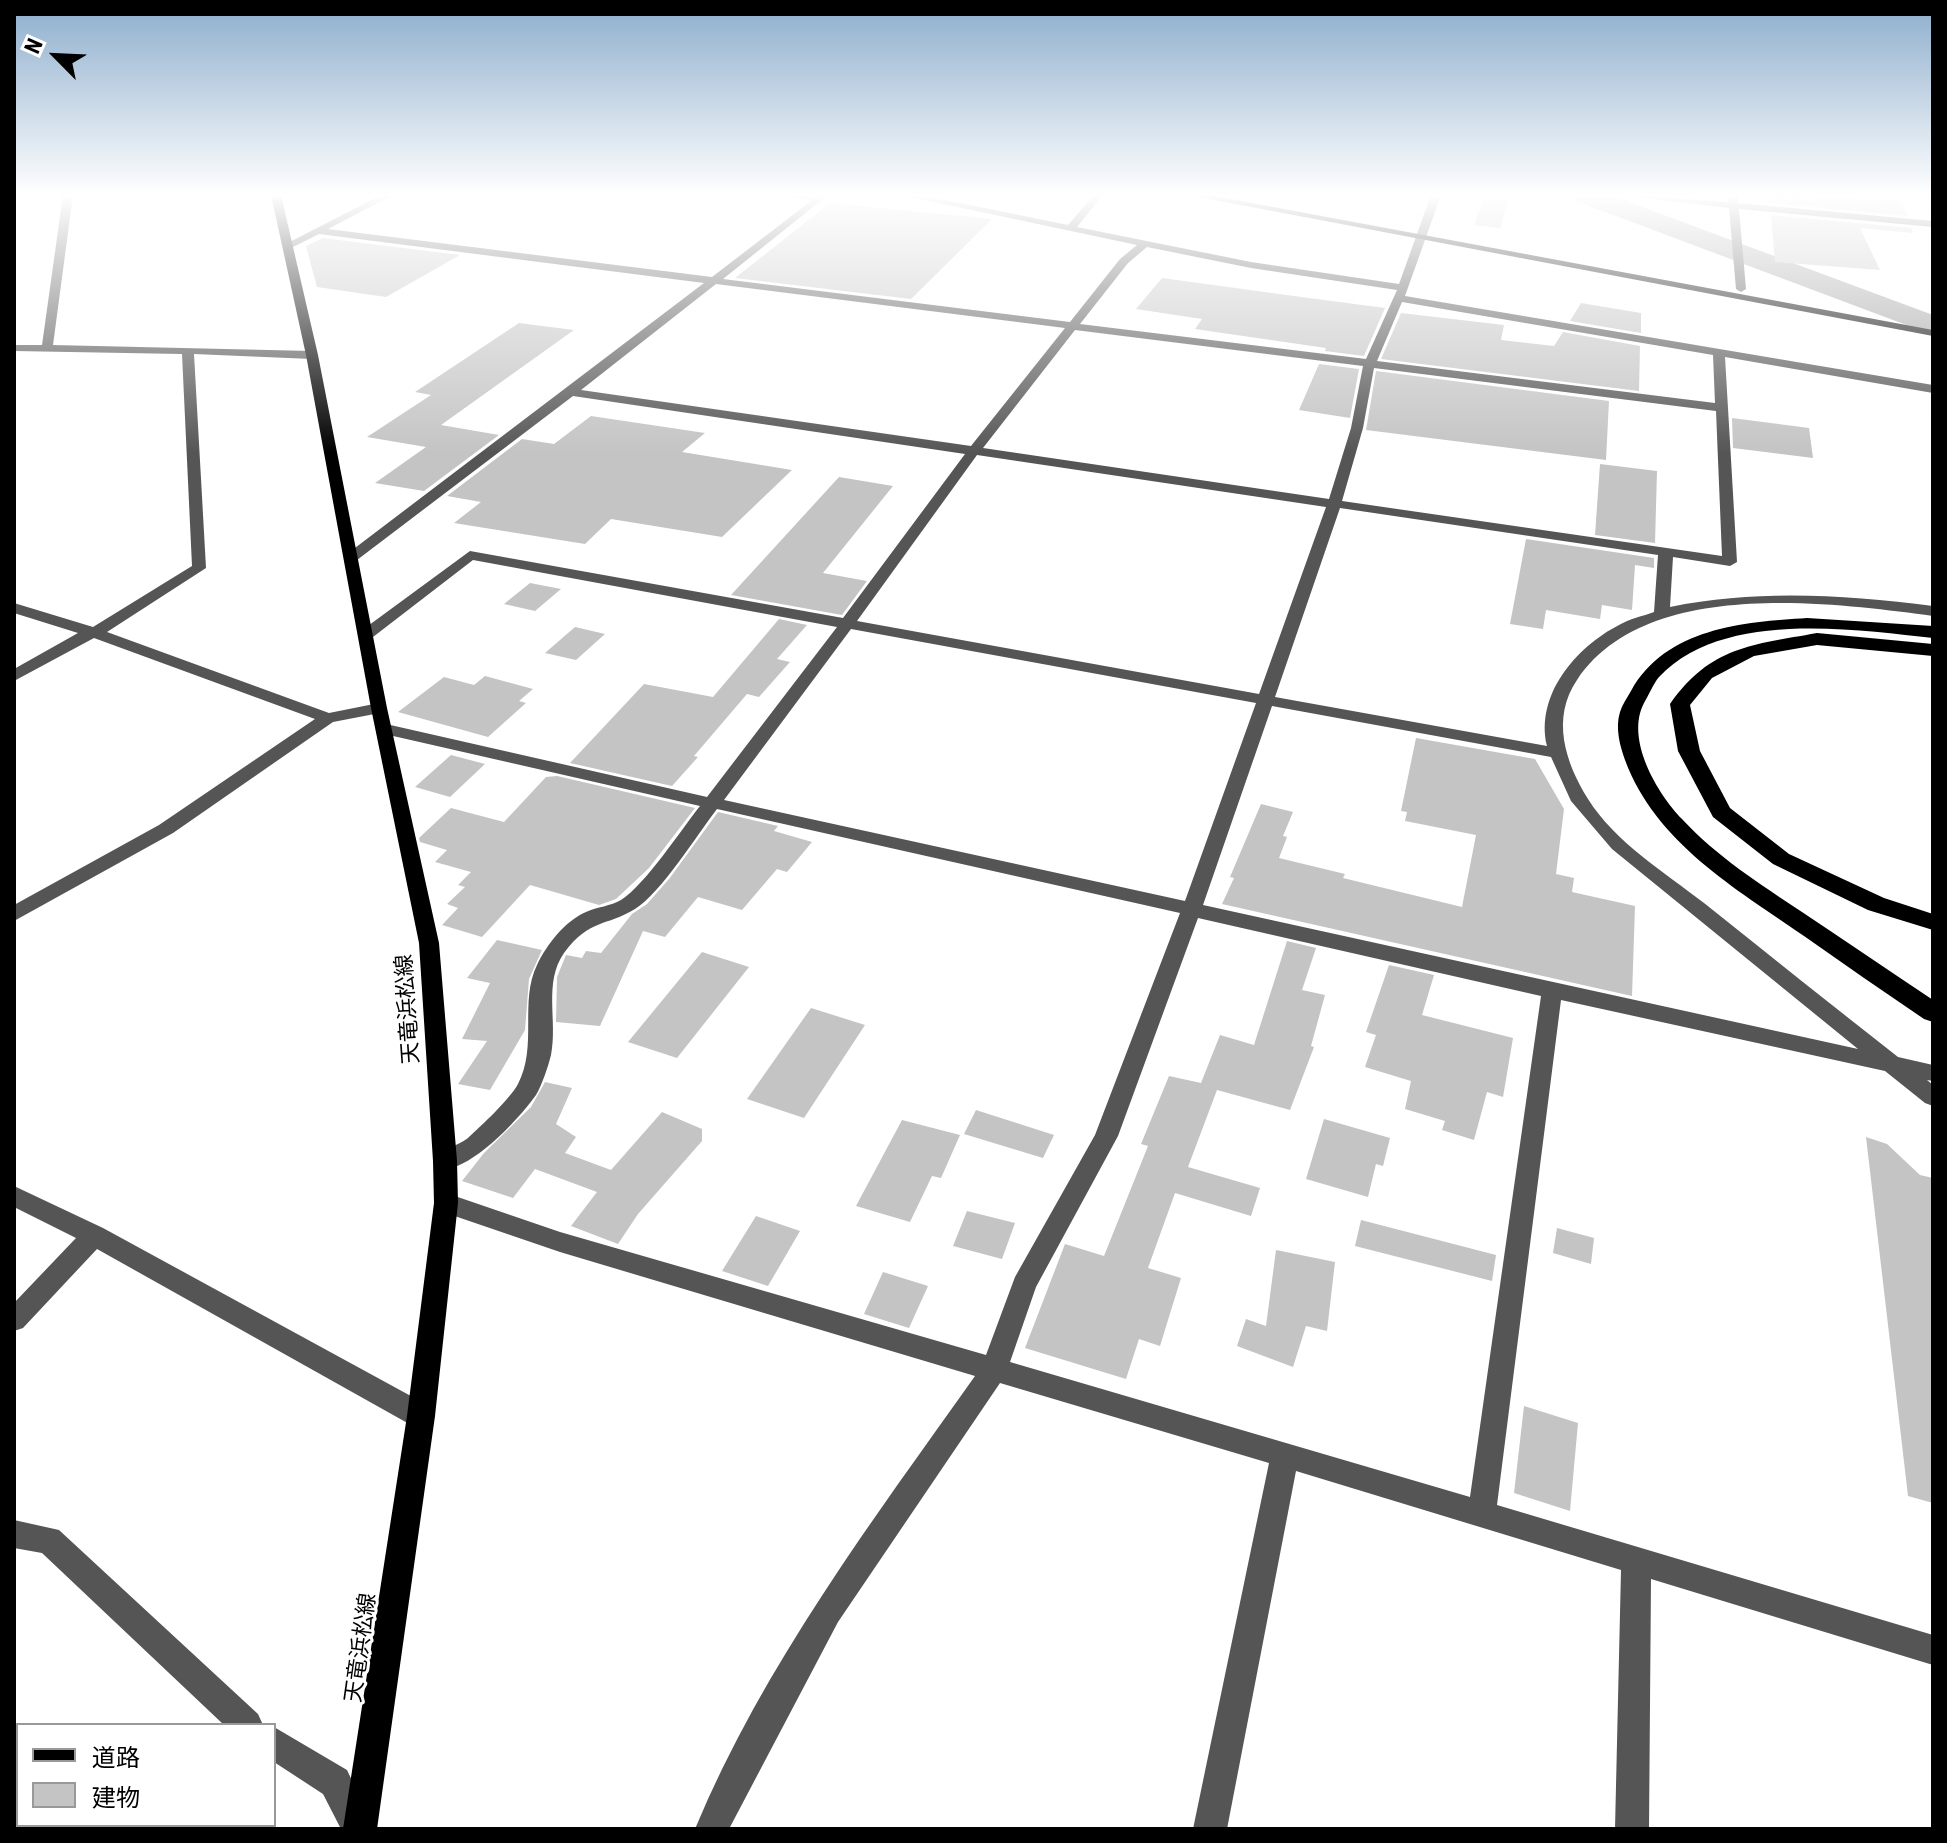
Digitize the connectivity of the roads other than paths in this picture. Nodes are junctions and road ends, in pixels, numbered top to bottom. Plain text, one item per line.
1 (56, 281) edge
2 (295, 281) edge
3 (714, 281) joint
4 (1109, 281) edge
5 (1337, 281) edge
6 (1405, 281) edge
7 (1664, 281) edge
8 (1694, 281) edge
9 (1741, 281) edge
10 (1741, 289) junction
11 (1401, 293) junction
12 (1933, 324) edge
13 (1076, 326) junction
14 (1933, 333) edge
15 (14, 348) edge
16 (47, 348) junction
17 (188, 350) junction
18 (1719, 352) junction
19 (312, 355) junction
20 (1369, 365) junction
21 (1933, 389) edge
22 (571, 392) junction
23 (1723, 408) junction
24 (973, 452) junction
25 (1334, 505) junction
26 (1666, 552) junction
27 (352, 557) junction
28 (14, 608) edge
29 (1933, 611) edge
30 (1662, 612) junction
31 (847, 623) junction
32 (1933, 632) edge
33 (95, 633) junction
34 (367, 634) junction
35 (1933, 650) edge
36 (14, 676) edge
37 (1265, 700) junction
38 (328, 718) junction
39 (382, 718) junction
40 (1557, 753) junction
41 (710, 804) junction
42 (1192, 908) junction
43 (14, 914) edge
44 (1933, 922) edge
45 (1552, 991) junction
46 (1933, 1013) edge
47 (1897, 1068) junction
48 (1933, 1073) edge
49 (1933, 1097) edge
50 (445, 1161) junction
51 (14, 1196) edge
52 (446, 1203) junction
53 (94, 1235) junction
54 (14, 1320) edge
55 (994, 1370) junction
56 (421, 1416) junction
57 (1285, 1455) junction
58 (1482, 1514) junction
59 (14, 1534) edge
60 (1636, 1563) junction
61 (1933, 1650) edge
62 (245, 1723) edge
63 (276, 1744) edge
64 (359, 1829) edge
65 (712, 1829) edge
66 (1210, 1829) edge
67 (1632, 1829) edge

1 - 16 street
2 - 19 main road, 天竜浜松線
3 - 13 street
3 - 22 street
4 - 13 street
5 - 11 street
6 - 11 street
7 - 14 main road
8 - 10 main road
9 - 10 street
10 - 12 main road
11 - 18 street
11 - 20 street
13 - 20 street
13 - 24 street
15 - 16 street
16 - 17 street
17 - 19 street
17 - 33 street
18 - 21 street
18 - 23 street
19 - 27 main road, 天竜浜松線
20 - 23 street
20 - 25 street
22 - 24 street
22 - 27 street
23 - 26 street
24 - 25 street
24 - 31 street
25 - 26 street
25 - 37 street
26 - 30 street
27 - 34 main road, 天竜浜松線
28 - 33 street
29 - 30 street
30 - 40 street
31 - 34 street
31 - 37 street
31 - 41 street
32 - 46 highway
33 - 36 street
33 - 38 street
34 - 39 main road, 天竜浜松線
35 - 44 highway
37 - 40 street
37 - 42 street
38 - 39 street
38 - 43 street
39 - 41 street
39 - 50 main road, 天竜浜松線
40 - 47 street
41 - 42 street
41 - 50 street
42 - 45 street
42 - 55 street
45 - 47 street
45 - 58 street
47 - 48 street
47 - 49 street
50 - 52 main road, 天竜浜松線
51 - 53 street
52 - 55 street
52 - 56 main road, 天竜浜松線
53 - 54 street
53 - 56 street
55 - 57 street
55 - 65 street
56 - 64 main road, 天竜浜松線
57 - 58 street
57 - 66 street
58 - 60 street
59 - 62 street
60 - 61 street
60 - 67 street
63 - 64 street

